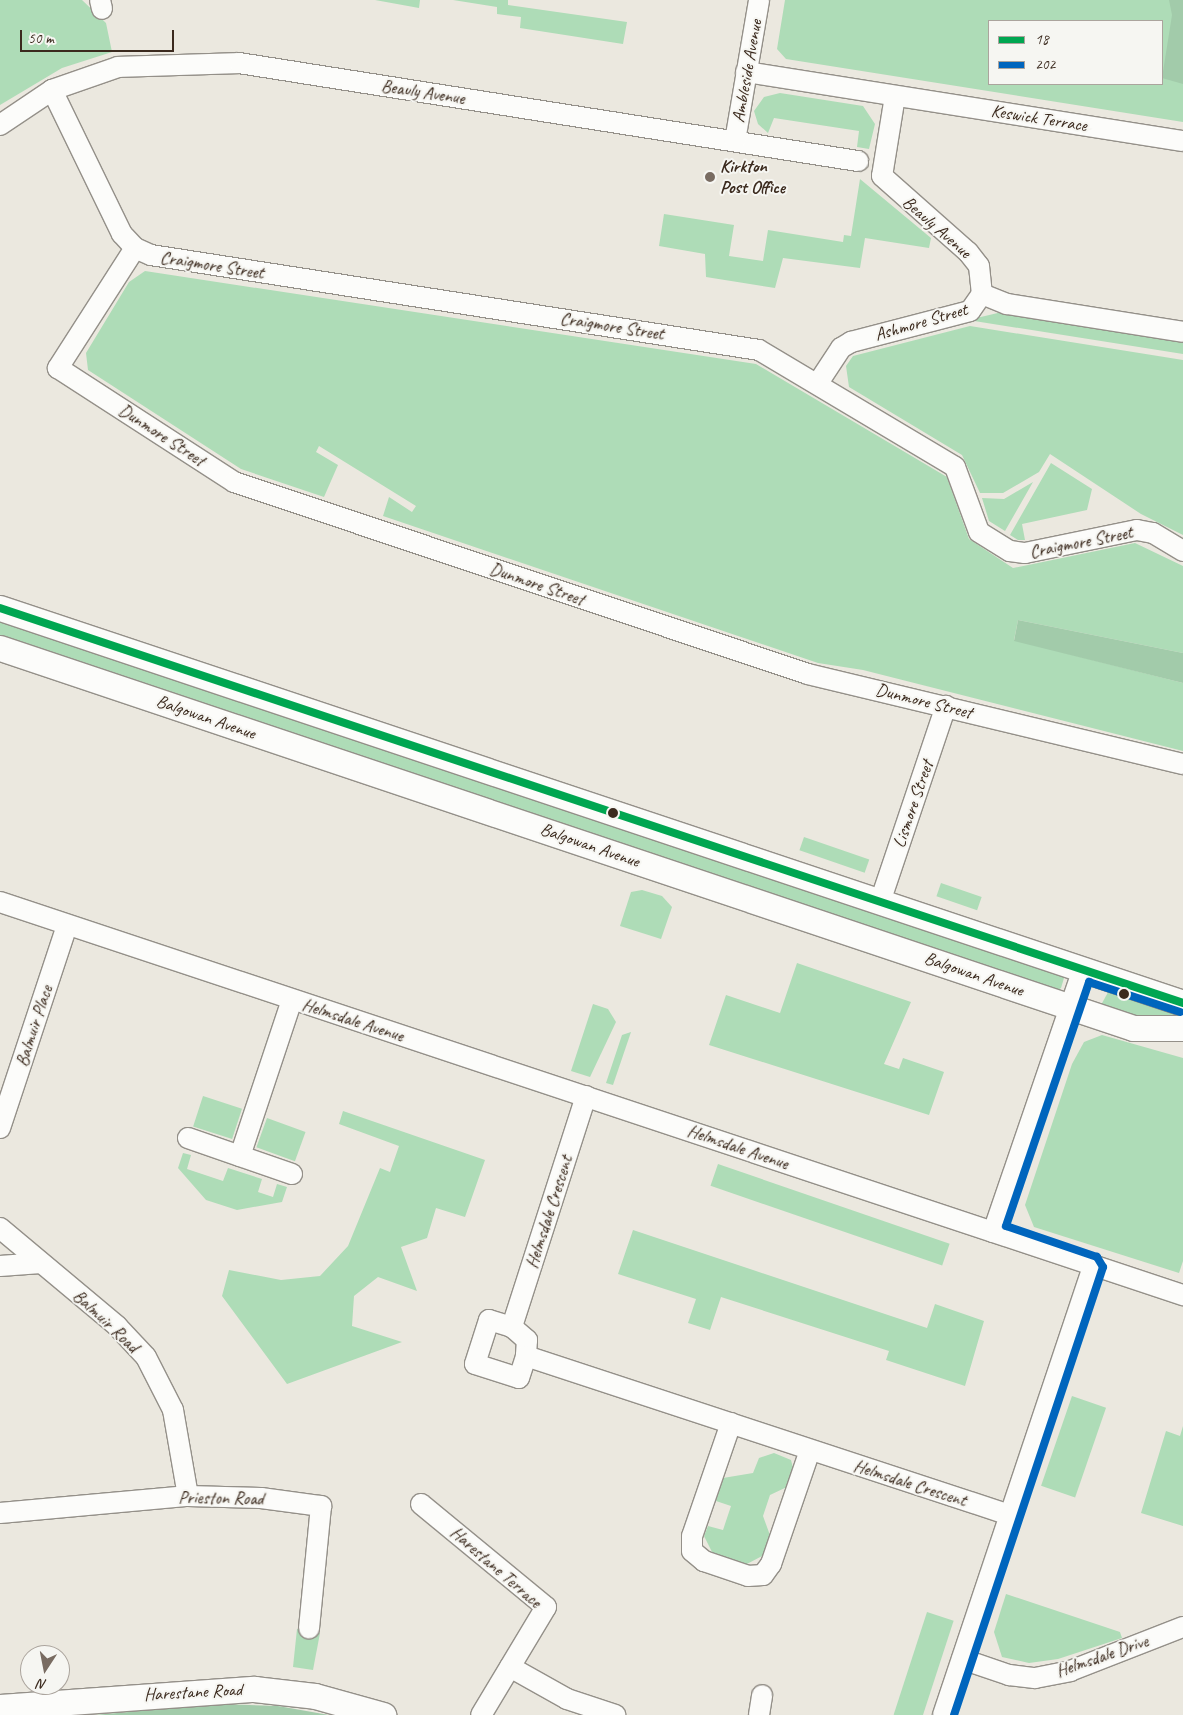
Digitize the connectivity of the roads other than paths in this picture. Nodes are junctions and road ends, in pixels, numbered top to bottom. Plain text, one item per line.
1 (759, 0) edge
2 (746, 72) junction
3 (52, 90) junction
4 (895, 96) junction
5 (0, 125) edge
6 (1183, 141) edge
7 (735, 142) junction
8 (858, 161) dead end
9 (135, 248) junction
10 (982, 294) junction
11 (1183, 332) edge
12 (818, 383) junction
13 (1183, 551) edge
14 (0, 608) edge
15 (0, 648) edge
16 (946, 706) junction
17 (1183, 764) edge
18 (0, 902) edge
19 (880, 902) junction
20 (68, 925) junction
21 (1083, 970) junction
22 (292, 1000) junction
23 (1183, 1003) edge
24 (1071, 1006) junction
25 (1183, 1028) edge
26 (586, 1096) junction
27 (0, 1128) edge
28 (188, 1138) dead end
29 (240, 1156) junction
30 (292, 1174) dead end
31 (0, 1228) edge
32 (993, 1232) junction
33 (41, 1263) junction
34 (0, 1266) edge
35 (1093, 1266) junction
36 (1183, 1295) edge
37 (512, 1327) junction
38 (526, 1356) junction
39 (731, 1423) junction
40 (810, 1450) junction
41 (188, 1496) junction
42 (421, 1504) dead end
43 (0, 1513) edge
44 (1010, 1515) junction
45 (1183, 1627) edge
46 (309, 1628) dead end
47 (962, 1659) junction
48 (510, 1667) junction
49 (762, 1695) dead end
50 (0, 1707) edge
51 (383, 1715) edge
52 (481, 1715) edge
53 (615, 1715) edge
54 (759, 1715) edge
55 (943, 1715) edge

1 - 2 street, Ambleside Avenue
2 - 4 street, Keswick Terrace
2 - 7 street, Ambleside Avenue
3 - 5 street, Beauly Avenue
3 - 7 street, Beauly Avenue
3 - 9 street
4 - 6 street, Keswick Terrace
4 - 10 street, Beauly Avenue
7 - 8 street, Beauly Avenue
9 - 12 street, Craigmore Street
9 - 16 street, Dunmore Street
10 - 11 street, Ashmore Street
10 - 12 street, Ashmore Street
12 - 13 street, Craigmore Street
14 - 19 street
15 - 24 street, Balgowan Avenue
16 - 17 street, Dunmore Street
16 - 19 street, Lismore Street
18 - 20 street, Helmsdale Avenue
19 - 21 street
20 - 22 street, Helmsdale Avenue
20 - 27 street, Balmuir Place
21 - 23 street
21 - 24 street
22 - 26 street, Helmsdale Avenue
22 - 29 street, Helmsdale Avenue
24 - 25 street, Balgowan Avenue
24 - 32 street
26 - 32 street, Helmsdale Avenue
26 - 37 street, Helmsdale Crescent
28 - 29 street
29 - 30 street
31 - 33 street, Balmuir Road
32 - 35 street, Helmsdale Avenue
33 - 34 street
33 - 41 street, Balmuir Road
35 - 36 street, Helmsdale Avenue
35 - 44 street
37 - 38 street
37 - 38 street
38 - 39 street, Helmsdale Crescent
39 - 40 street, Helmsdale Crescent
39 - 40 street
40 - 44 street, Helmsdale Crescent
41 - 43 street, Prieston Road
41 - 46 street, Prieston Road
42 - 48 street, Harestane Terrace
44 - 47 street
45 - 47 street, Helmsdale Drive
47 - 55 street
48 - 52 street, Harestane Terrace
48 - 53 street
49 - 54 street
50 - 51 street, Harestane Road

